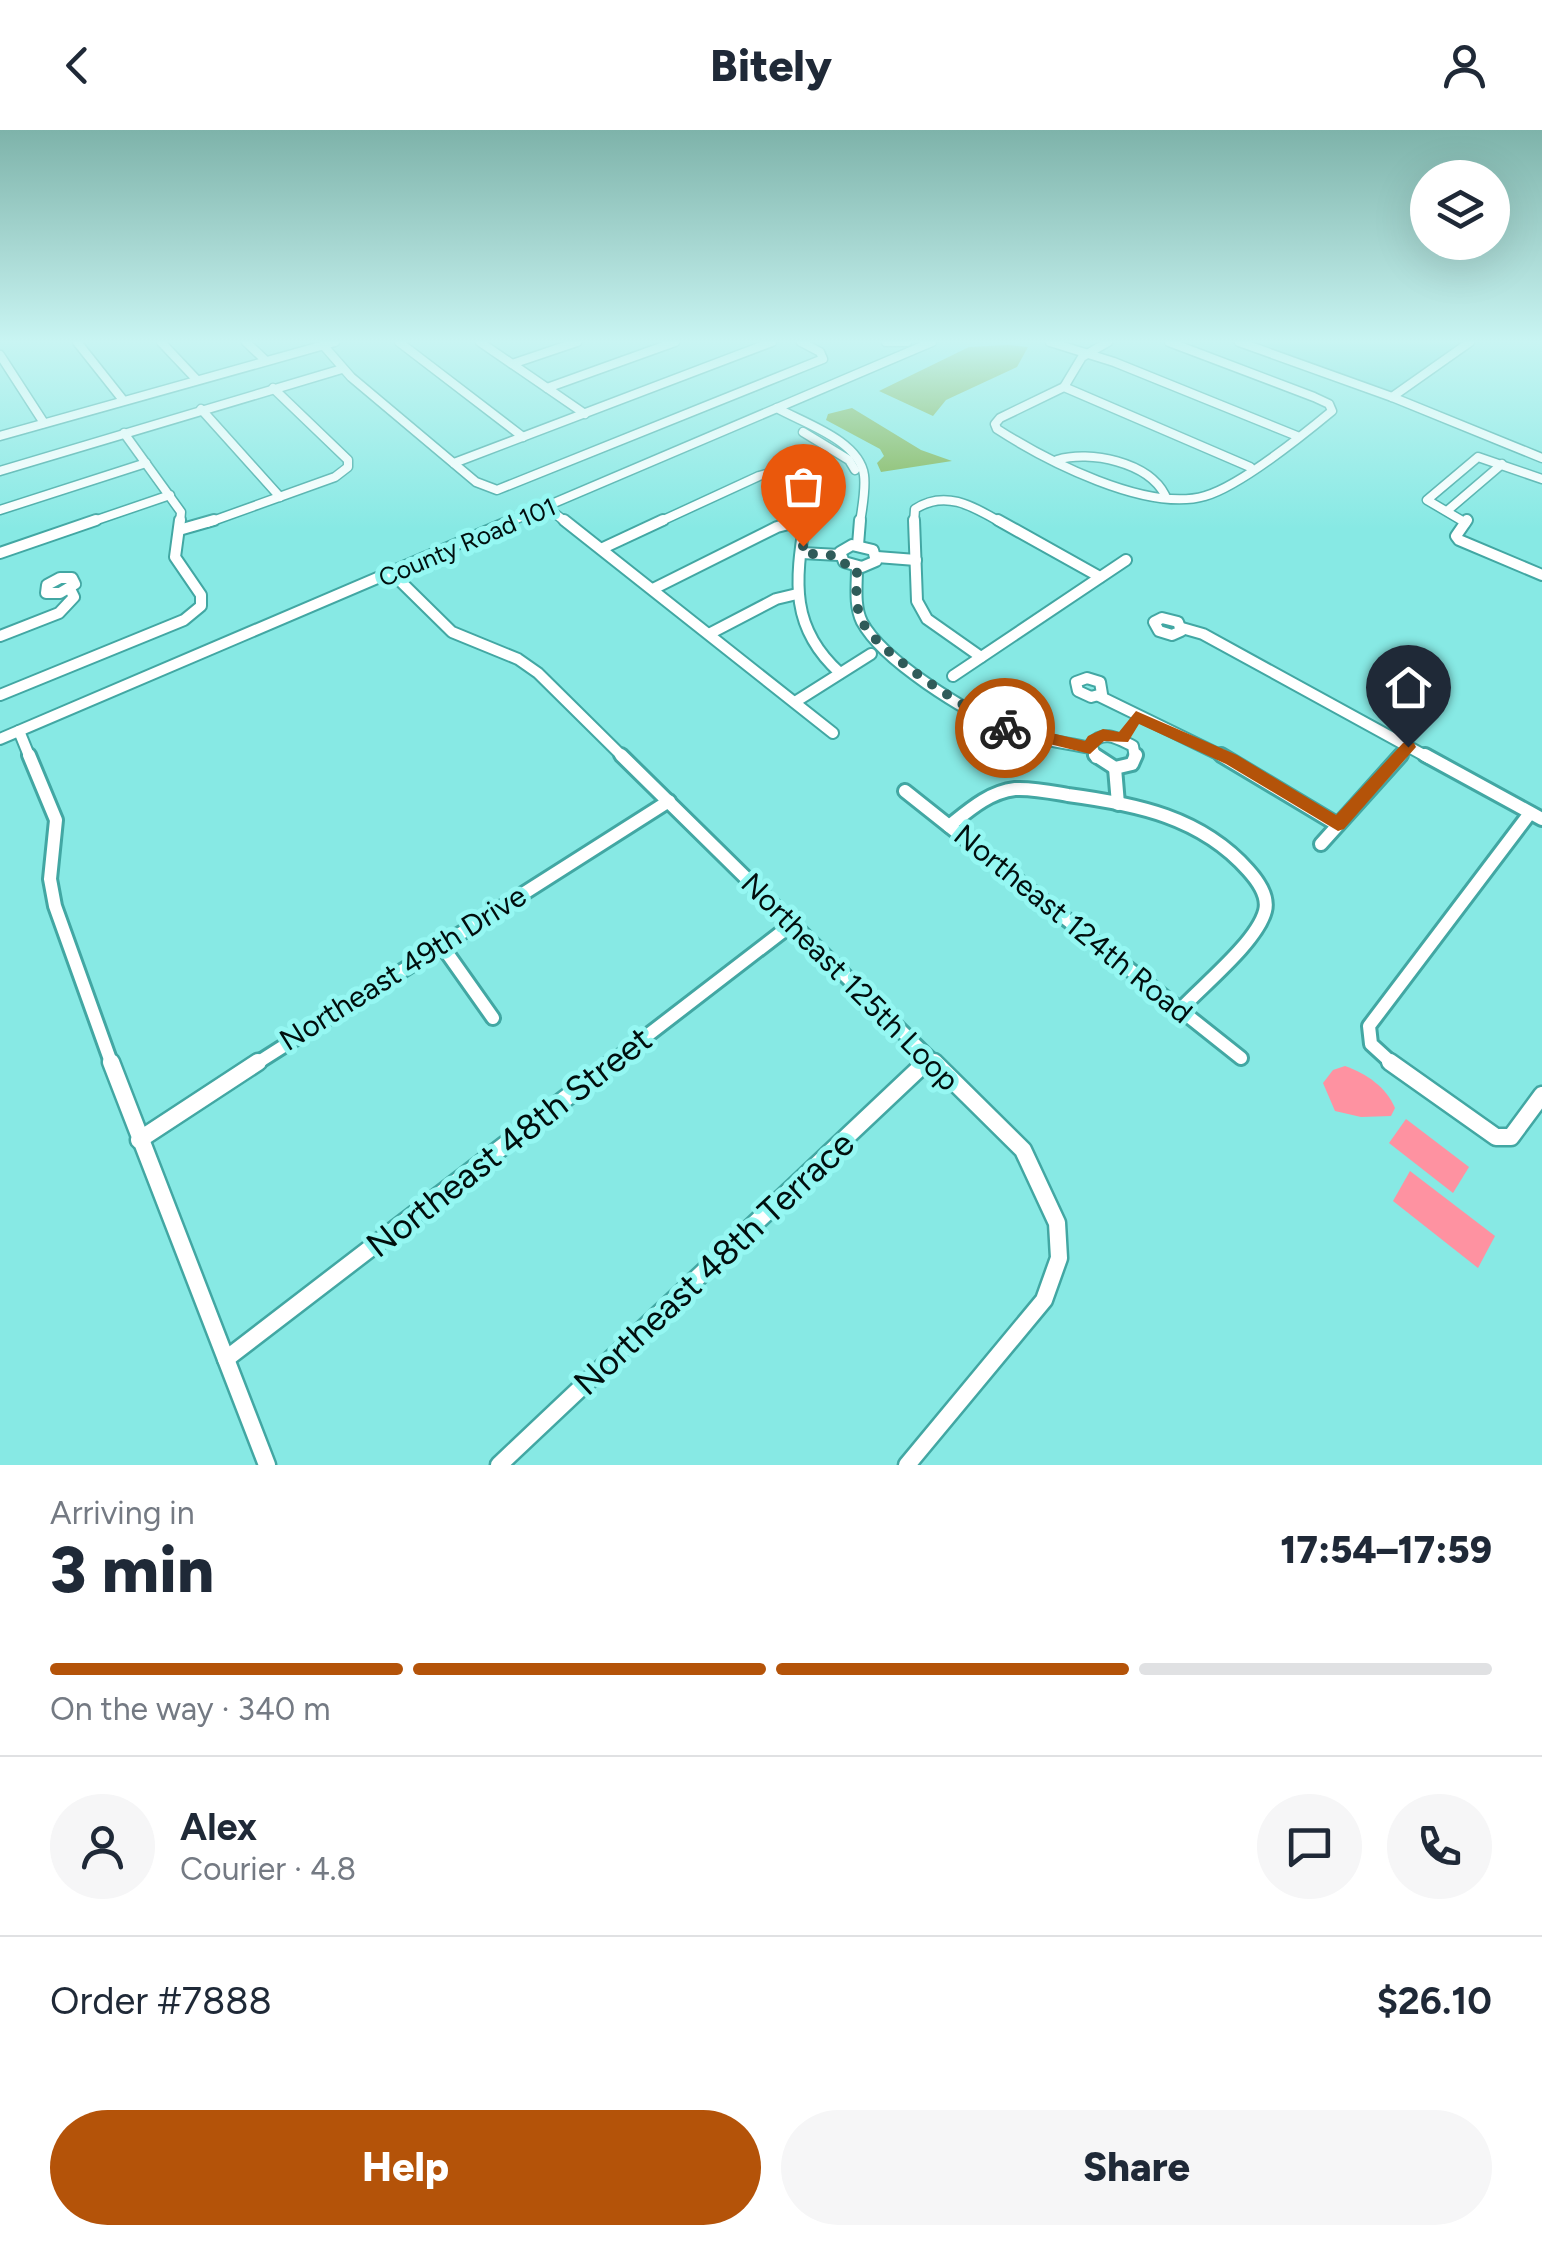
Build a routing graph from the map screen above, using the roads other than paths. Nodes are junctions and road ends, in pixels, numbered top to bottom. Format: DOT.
graph roads {
  1 [pos="31,404"];
  2 [pos="109,404"];
  3 [pos="217,404"];
  4 [pos="290,404"];
  5 [pos="384,404"];
  6 [pos="479,404"];
  7 [pos="571,404"];
  8 [pos="610,404"];
  9 [pos="713,404"];
  10 [pos="786,404"];
  11 [pos="1027,404"];
  12 [pos="1106,404"];
  13 [pos="1217,404"];
  14 [pos="1328,404"];
  15 [pos="1410,404"];
  16 [pos="200,409"];
  17 [pos="773,410"];
  18 [pos="585,414"];
  19 [pos="44,424"];
  20 [pos="124,434"];
  21 [pos="0,436"];
  22 [pos="1297,436"];
  23 [pos="522,437"];
  24 [pos="1542,458"];
  25 [pos="1056,460"];
  26 [pos="146,462"];
  27 [pos="454,463"];
  28 [pos="1502,464"];
  29 [pos="1250,467"];
  30 [pos="0,471"];
  31 [pos="1542,479"];
  32 [pos="170,495"];
  33 [pos="1165,495"];
  34 [pos="280,497"];
  35 [pos="548,508"];
  36 [pos="0,510"];
  37 [pos="1448,511"];
  38 [pos="806,520"];
  39 [pos="179,530"];
  40 [pos="858,545"];
  41 [pos="602,548"];
  42 [pos="0,553"];
  43 [pos="802,553"];
  44 [pos="839,556"];
  45 [pos="877,557"];
  46 [pos="916,560"];
  47 [pos="1126,560"];
  48 [pos="857,568"];
  49 [pos="394,574"];
  50 [pos="1542,575"];
  51 [pos="1100,577"];
  52 [pos="70,589"];
  53 [pos="654,589"];
  54 [pos="796,594"];
  55 [pos="1182,628"];
  56 [pos="710,634"];
  57 [pos="0,636"];
  58 [pos="871,654"];
  59 [pos="981,657"];
  60 [pos="840,674"];
  61 [pos="953,676"];
  62 [pos="0,696"];
  63 [pos="1100,696"];
  64 [pos="794,702"];
  65 [pos="1136,716"];
  66 [pos="19,731"];
  67 [pos="834,733"];
  68 [pos="1122,738"];
  69 [pos="0,739"];
  70 [pos="1408,747"];
  71 [pos="1090,748"];
  72 [pos="1115,768"];
  73 [pos="905,790"];
  74 [pos="669,802"];
  75 [pos="1118,804"];
  76 [pos="1536,816"];
  77 [pos="1338,825"];
  78 [pos="949,826"];
  79 [pos="1321,844"];
  80 [pos="791,925"];
  81 [pos="440,944"];
  82 [pos="1180,1010"];
  83 [pos="493,1018"];
  84 [pos="1241,1058"];
  85 [pos="928,1060"];
  86 [pos="1542,1095"];
  87 [pos="140,1140"];
  88 [pos="226,1359"];
  89 [pos="267,1465"];
  90 [pos="499,1465"];
  91 [pos="907,1465"];
  1 -- 19 [label="street"];
  2 -- 19 [label="street"];
  3 -- 16 [label="street"];
  4 -- 34 [label="street"];
  5 -- 27 [label="street"];
  6 -- 23 [label="street"];
  7 -- 18 [label="street"];
  8 -- 18 [label="street"];
  9 -- 27 [label="street"];
  10 -- 17 [label="street, County Road 101"];
  11 -- 25 [label="street"];
  12 -- 29 [label="street"];
  13 -- 22 [label="street"];
  14 -- 22 [label="street"];
  15 -- 24 [label="street"];
  16 -- 20 [label="street"];
  16 -- 34 [label="street"];
  17 -- 35 [label="street, County Road 101"];
  17 -- 40 [label="street"];
  18 -- 23 [label="street"];
  19 -- 21 [label="street"];
  20 -- 26 [label="street"];
  20 -- 30 [label="street"];
  22 -- 29 [label="street"];
  23 -- 27 [label="street"];
  25 -- 33 [label="street"];
  25 -- 33 [label="street"];
  26 -- 32 [label="street"];
  26 -- 36 [label="street"];
  28 -- 31 [label="street"];
  28 -- 37 [label="street"];
  28 -- 37 [label="street"];
  29 -- 33 [label="street"];
  32 -- 39 [label="street"];
  32 -- 42 [label="street"];
  34 -- 39 [label="street"];
  35 -- 41 [label="street"];
  35 -- 49 [label="street, County Road 101"];
  37 -- 50 [label="street"];
  38 -- 41 [label="street"];
  38 -- 43 [label="street"];
  38 -- 53 [label="street"];
  39 -- 62 [label="street"];
  40 -- 44 [label="street"];
  40 -- 45 [label="street"];
  41 -- 53 [label="street"];
  43 -- 44 [label="street"];
  43 -- 54 [label="street"];
  44 -- 48 [label="street"];
  45 -- 46 [label="street"];
  45 -- 48 [label="street"];
  46 -- 51 [label="street"];
  46 -- 59 [label="street"];
  47 -- 51 [label="street"];
  48 -- 71 [label="street"];
  49 -- 66 [label="street, County Road 101"];
  49 -- 74 [label="street, Northeast 125th Loop"];
  51 -- 59 [label="street"];
  52 -- 57 [label="street"];
  53 -- 56 [label="street"];
  54 -- 56 [label="street"];
  54 -- 60 [label="street"];
  55 -- 70 [label="street"];
  56 -- 64 [label="street"];
  58 -- 60 [label="street"];
  59 -- 61 [label="street"];
  60 -- 64 [label="street"];
  63 -- 65 [label="street"];
  64 -- 67 [label="street"];
  65 -- 68 [label="street"];
  65 -- 77 [label="street"];
  66 -- 69 [label="street, County Road 101"];
  66 -- 87 [label="street"];
  68 -- 71 [label="street"];
  68 -- 72 [label="street"];
  70 -- 76 [label="street"];
  70 -- 77 [label="street"];
  71 -- 72 [label="street"];
  72 -- 75 [label="street"];
  73 -- 78 [label="street, Northeast 124th Road"];
  74 -- 80 [label="street, Northeast 125th Loop"];
  74 -- 81 [label="street, Northeast 49th Drive"];
  75 -- 78 [label="street"];
  75 -- 82 [label="street"];
  76 -- 86 [label="street"];
  77 -- 79 [label="street"];
  78 -- 82 [label="street, Northeast 124th Road"];
  80 -- 85 [label="street, Northeast 125th Loop"];
  80 -- 88 [label="street, Northeast 48th Street"];
  81 -- 83 [label="street"];
  81 -- 87 [label="street, Northeast 49th Drive"];
  82 -- 84 [label="street, Northeast 124th Road"];
  85 -- 90 [label="street, Northeast 48th Terrace"];
  85 -- 91 [label="street, Northeast 125th Loop"];
  87 -- 88 [label="street"];
  88 -- 89 [label="street"];
}
